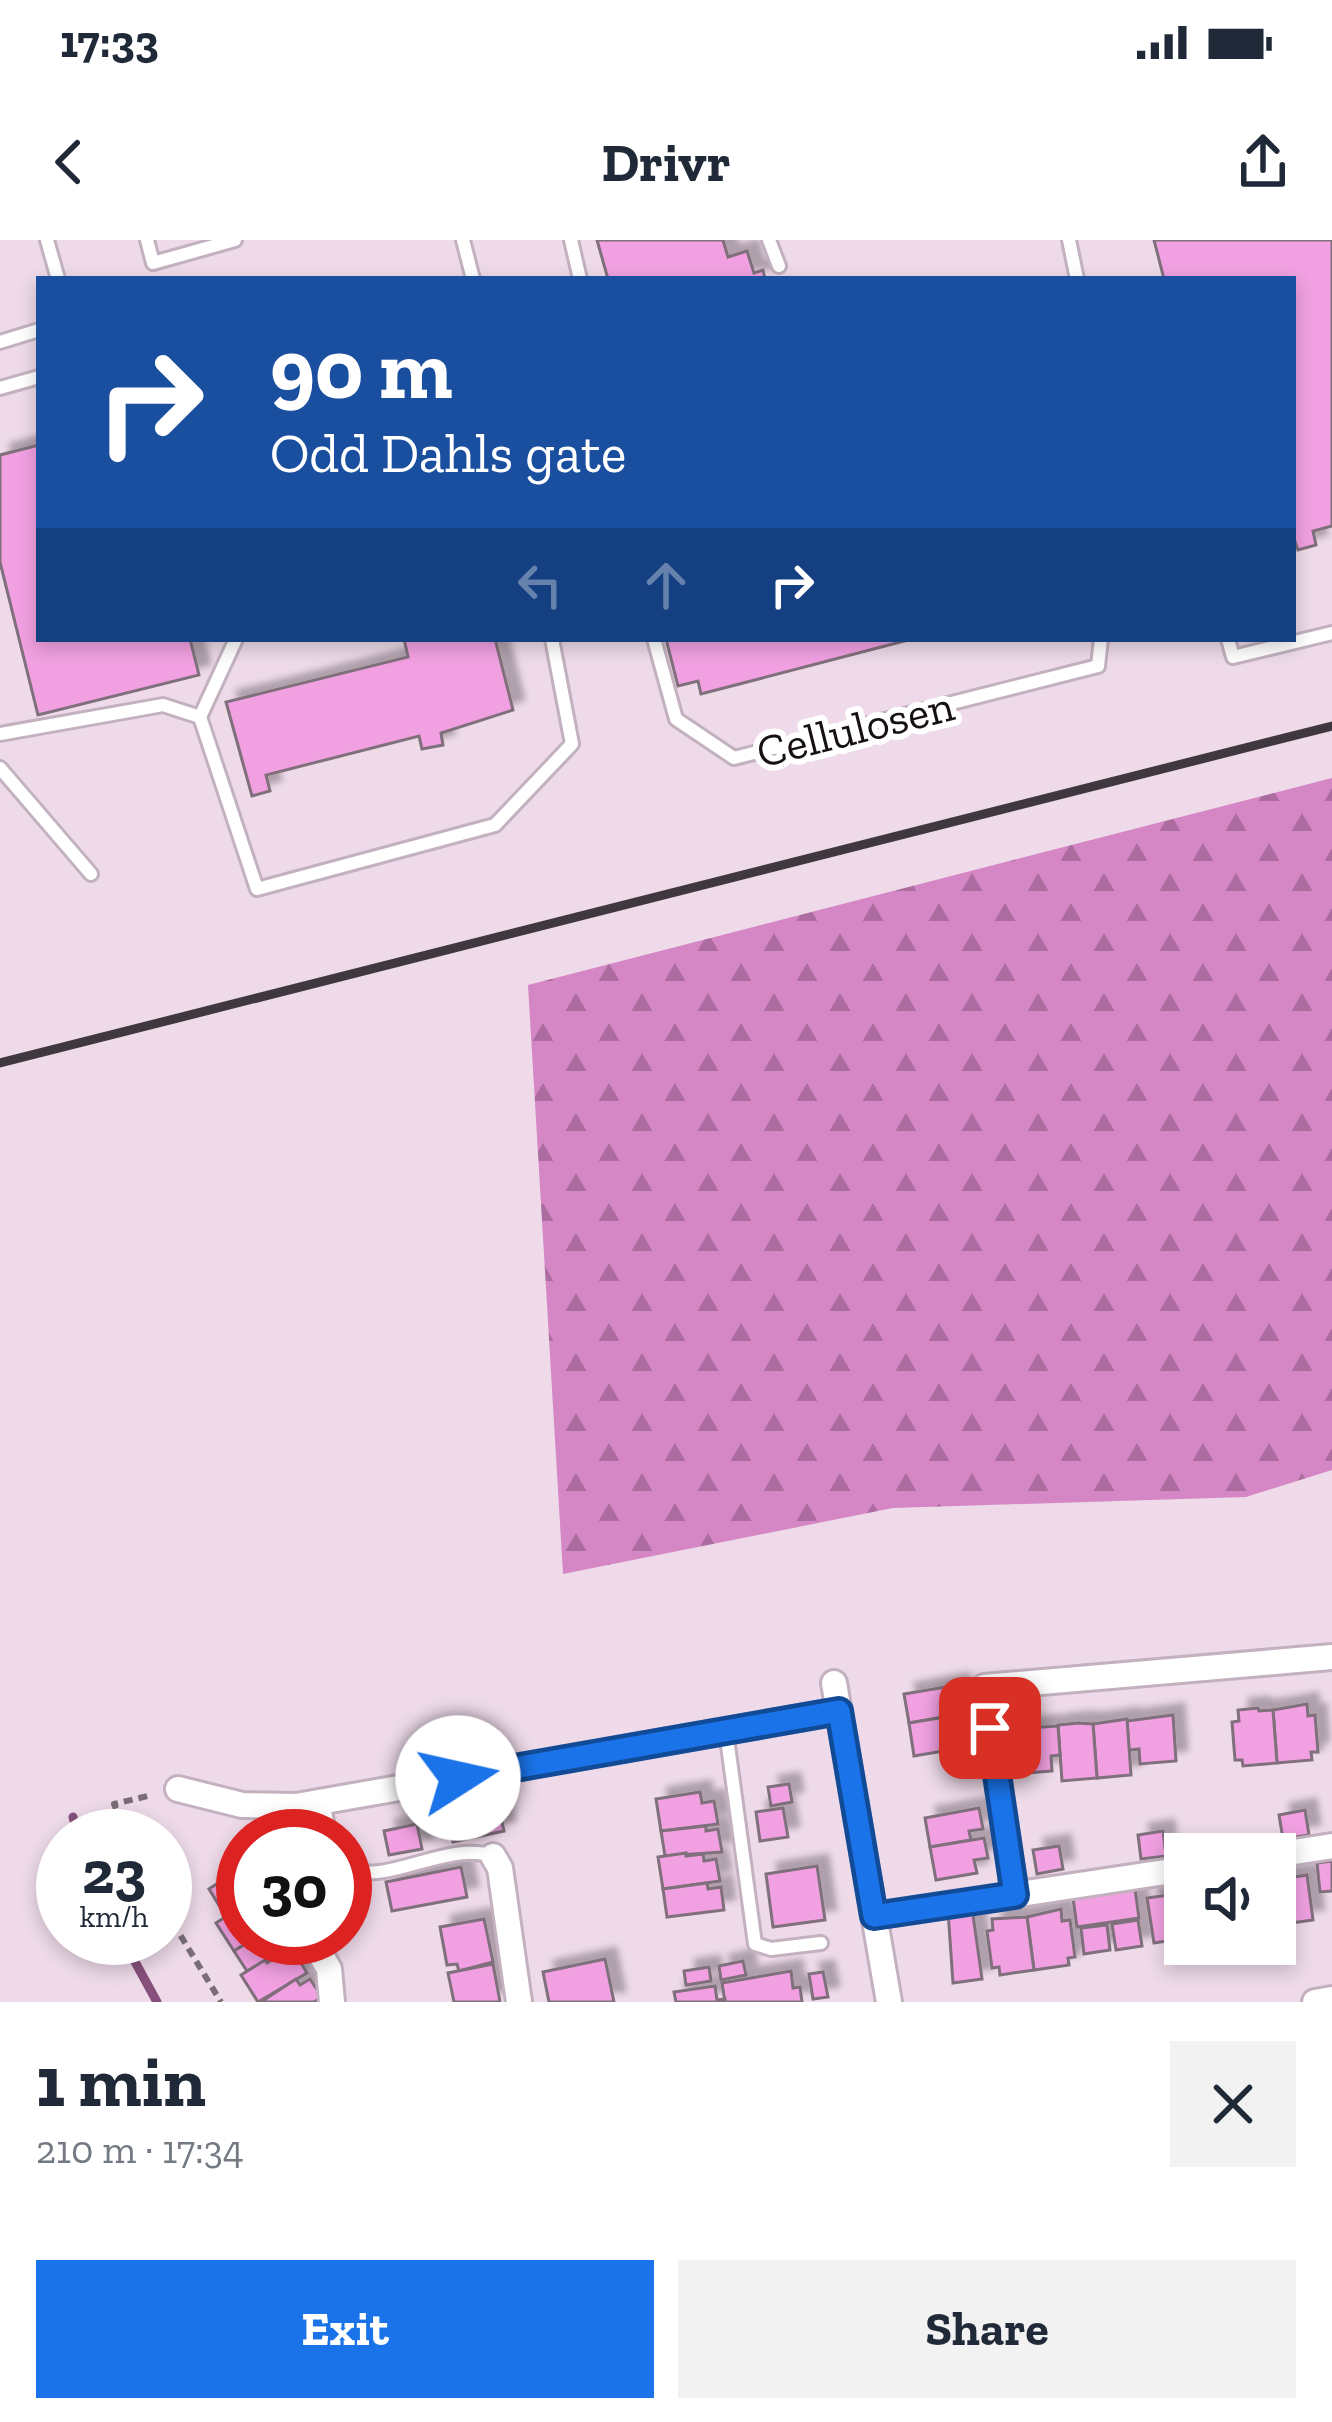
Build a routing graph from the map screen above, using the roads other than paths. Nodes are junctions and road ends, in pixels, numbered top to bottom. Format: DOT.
graph roads {
  1 [pos="47,240"];
  2 [pos="147,240"];
  3 [pos="235,240"];
  4 [pos="463,240"];
  5 [pos="571,240"];
  6 [pos="769,240"];
  7 [pos="1069,240"];
  8 [pos="779,266"];
  9 [pos="57,276"];
  10 [pos="472,276"];
  11 [pos="579,276"];
  12 [pos="1076,276"];
  13 [pos="36,331"];
  14 [pos="0,342"];
  15 [pos="36,378"];
  16 [pos="0,388"];
  17 [pos="1332,633"];
  18 [pos="235,642"];
  19 [pos="553,642"];
  20 [pos="655,642"];
  21 [pos="1101,642"];
  22 [pos="1229,642"];
  23 [pos="1295,642"];
  24 [pos="1296,642"];
  25 [pos="200,717"];
  26 [pos="0,734"];
  27 [pos="0,768"];
  28 [pos="91,874"];
  29 [pos="1332,1657"];
  30 [pos="834,1683"];
  31 [pos="839,1711"];
  32 [pos="725,1731"];
  33 [pos="178,1789"];
  34 [pos="323,1802"];
  35 [pos="324,1809"];
  36 [pos="1332,1846"];
  37 [pos="1296,1852"];
  38 [pos="493,1856"];
  39 [pos="372,1872"];
  40 [pos="1164,1872"];
  41 [pos="1015,1895"];
  42 [pos="874,1916"];
  43 [pos="821,1943"];
  44 [pos="327,1965"];
  45 [pos="1332,2000"];
  46 [pos="332,2002"];
  47 [pos="520,2002"];
  48 [pos="890,2002"];
  49 [pos="1315,2002"];
  1 -- 9 [label="lane"];
  2 -- 3 [label="lane"];
  4 -- 10 [label="lane"];
  5 -- 11 [label="lane"];
  6 -- 8 [label="lane"];
  7 -- 12 [label="lane"];
  13 -- 14 [label="lane"];
  15 -- 16 [label="lane"];
  17 -- 24 [label="lane"];
  18 -- 25 [label="lane"];
  19 -- 25 [label="lane"];
  20 -- 21 [label="lane, Cellulosen"];
  22 -- 23 [label="lane"];
  25 -- 26 [label="lane"];
  27 -- 28 [label="lane"];
  29 -- 41 [label="street"];
  30 -- 31 [label="street"];
  31 -- 32 [label="street"];
  31 -- 42 [label="street"];
  32 -- 34 [label="street"];
  32 -- 43 [label="lane"];
  33 -- 34 [label="street"];
  34 -- 35 [label="lane"];
  36 -- 37 [label="street"];
  38 -- 39 [label="lane"];
  38 -- 47 [label="street"];
  40 -- 41 [label="street"];
  41 -- 42 [label="street"];
  42 -- 48 [label="street"];
  44 -- 46 [label="street"];
  45 -- 49 [label="street"];
}
